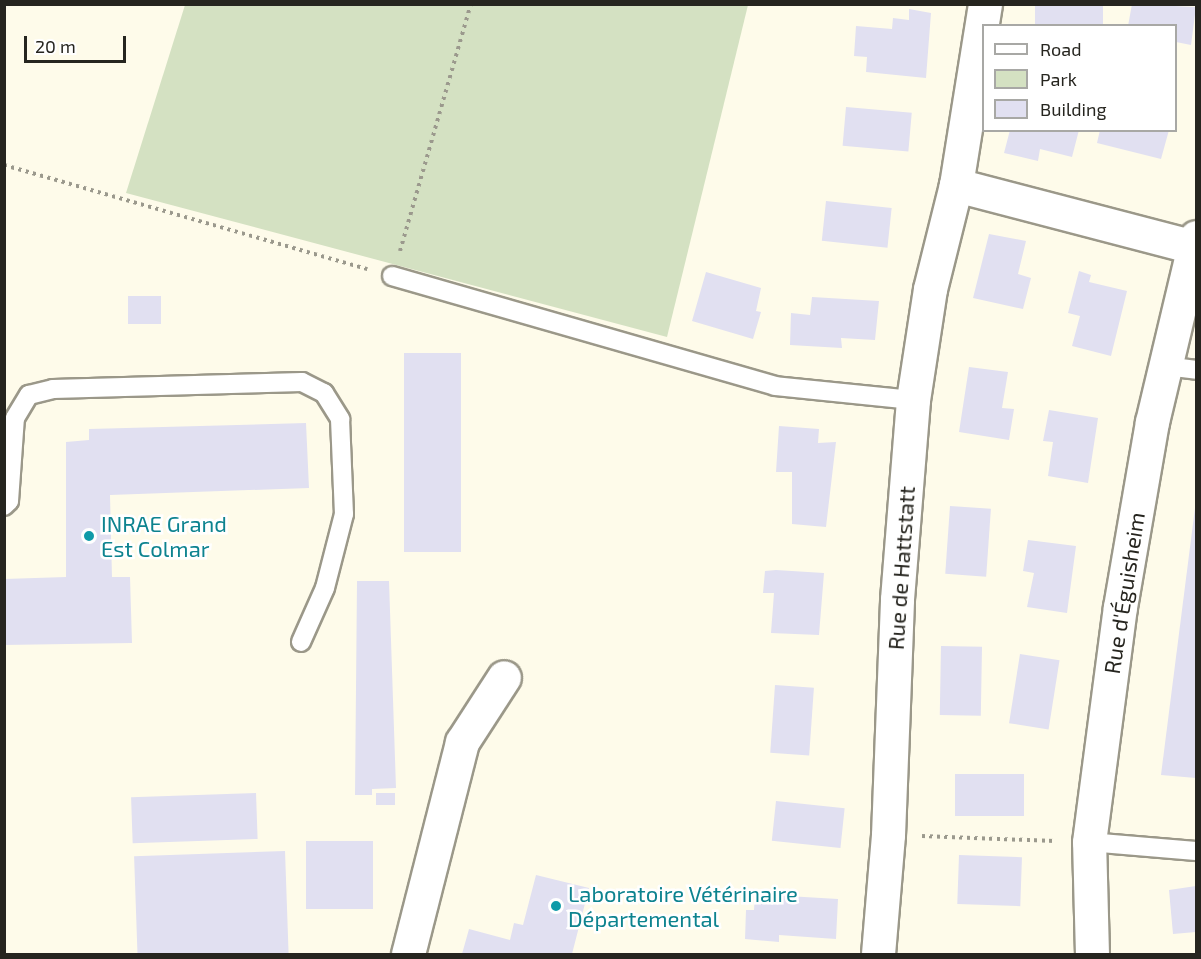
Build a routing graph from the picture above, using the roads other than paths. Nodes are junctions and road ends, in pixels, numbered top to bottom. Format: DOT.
graph roads {
  1 [pos="985,4"];
  2 [pos="956,185"];
  3 [pos="1195,242"];
  4 [pos="392,276"];
  5 [pos="1181,368"];
  6 [pos="913,400"];
  7 [pos="4,506"];
  8 [pos="301,642"];
  9 [pos="504,677"];
  10 [pos="1089,842"];
  11 [pos="1197,850"];
  12 [pos="408,954"];
  13 [pos="878,954"];
  14 [pos="1092,954"];
  1 -- 2 [label="street, Rue de Hattstatt"];
  2 -- 3 [label="street"];
  2 -- 6 [label="street, Rue de Hattstatt"];
  3 -- 5 [label="street, Rue d'Éguisheim"];
  4 -- 6 [label="lane"];
  5 -- 10 [label="street, Rue d'Éguisheim"];
  6 -- 13 [label="street, Rue de Hattstatt"];
  7 -- 8 [label="lane"];
  9 -- 12 [label="street"];
  10 -- 11 [label="lane"];
  10 -- 14 [label="street, Rue d'Éguisheim"];
}
